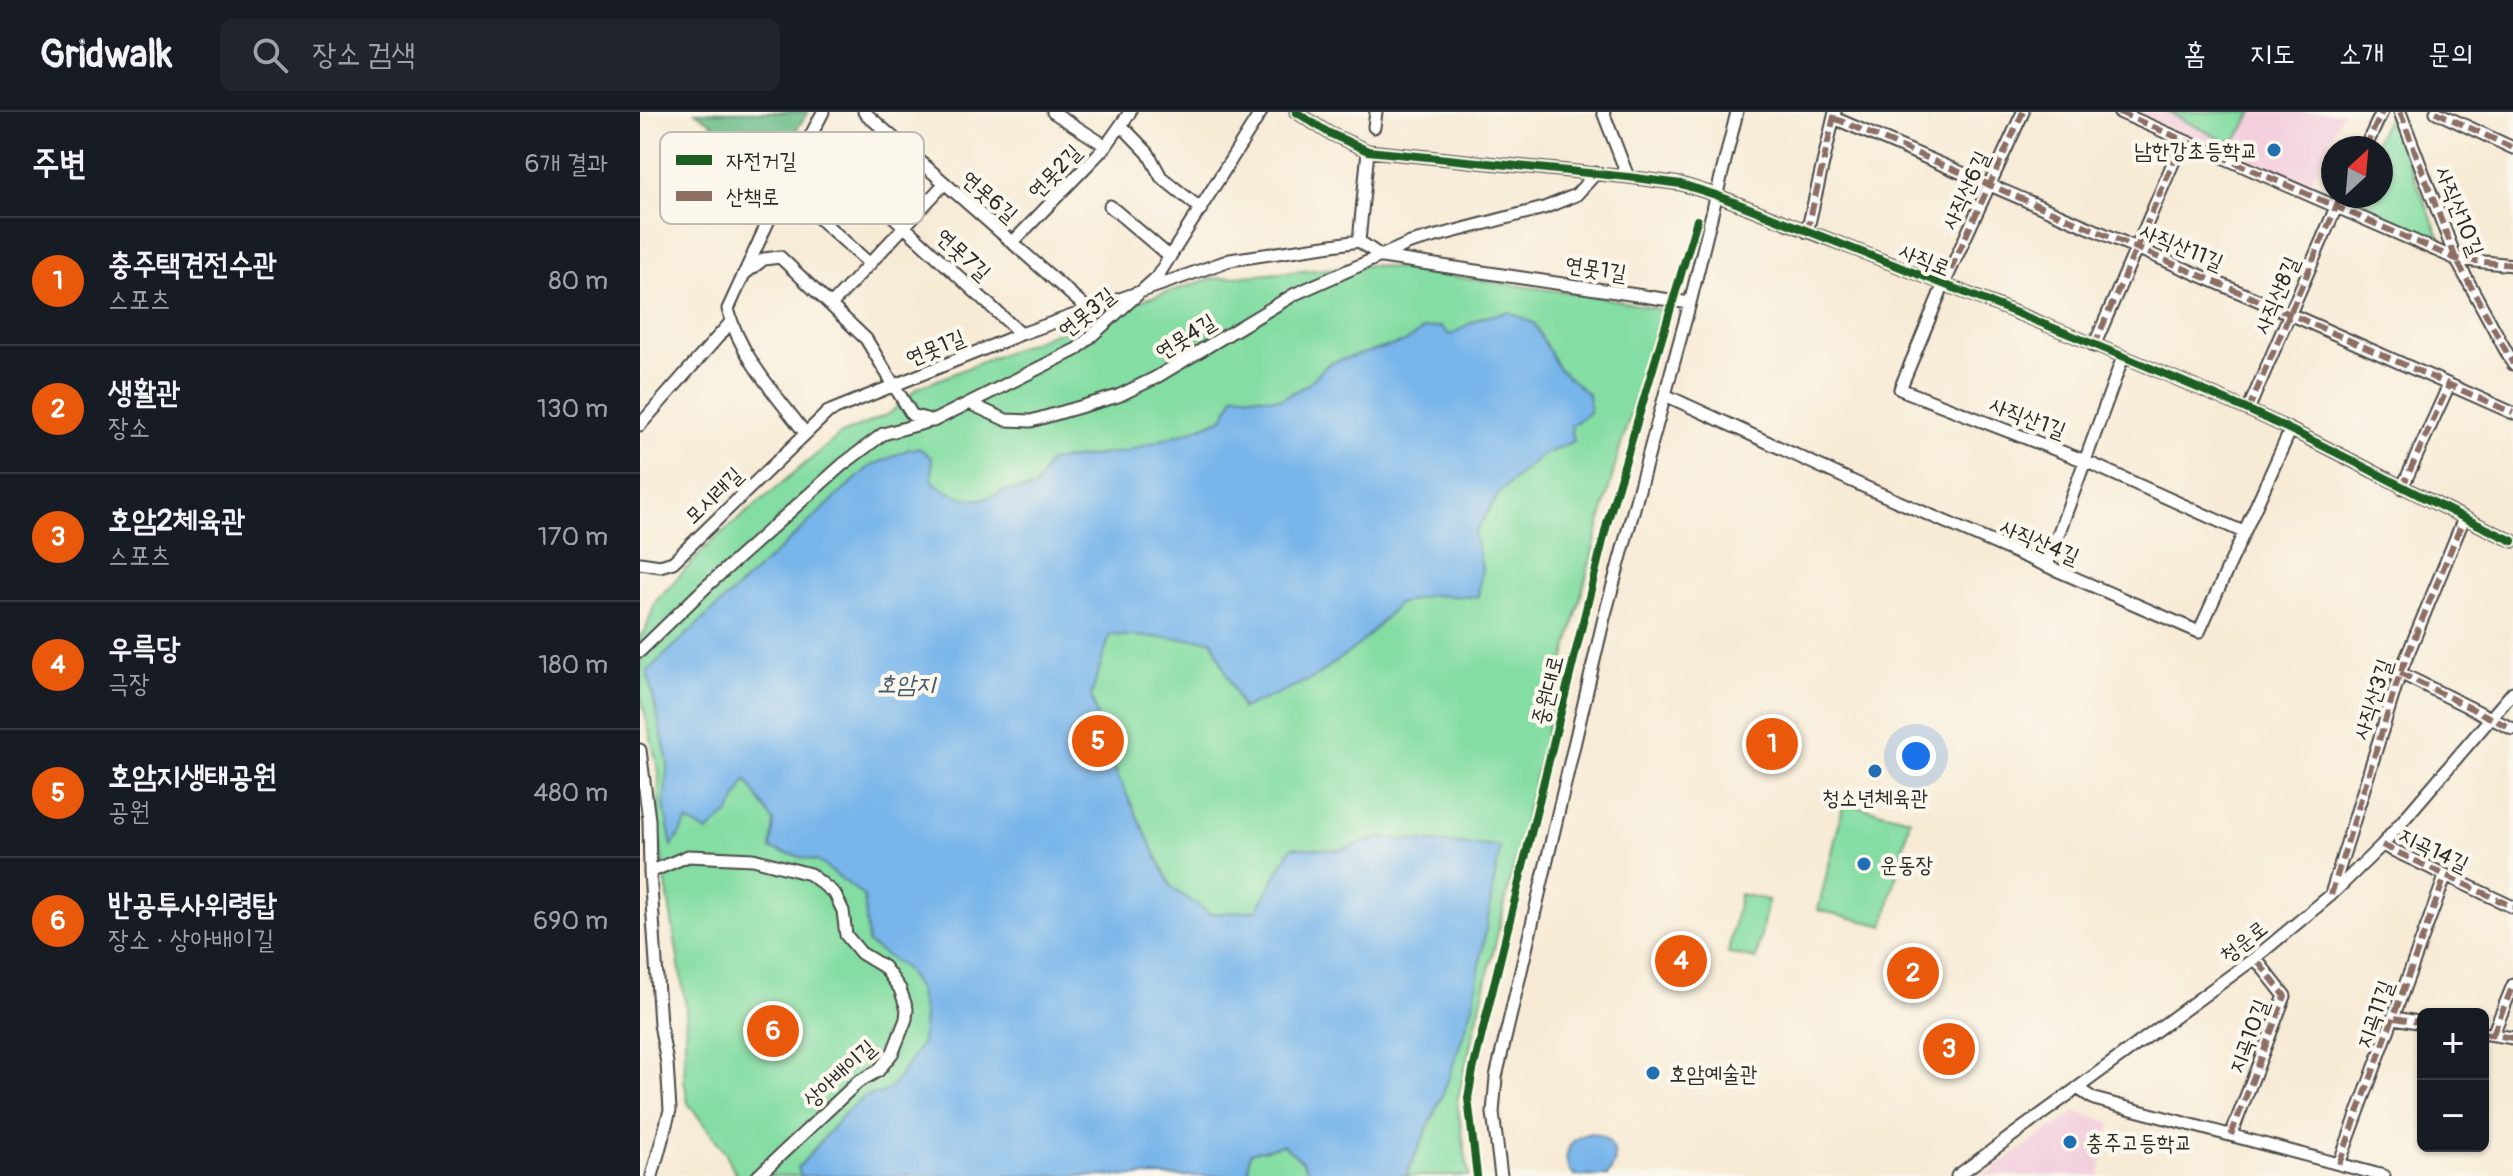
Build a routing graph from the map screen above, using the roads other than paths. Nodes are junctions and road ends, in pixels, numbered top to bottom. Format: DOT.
graph roads {
  1 [pos="823,112"];
  2 [pos="864,112"];
  3 [pos="1053,112"];
  4 [pos="1130,112"];
  5 [pos="1261,112"];
  6 [pos="1296,112"];
  7 [pos="1376,112"];
  8 [pos="1603,112"];
  9 [pos="1737,112"];
  10 [pos="2023,112"];
  11 [pos="2119,112"];
  12 [pos="2382,112"];
  13 [pos="2400,112"];
  14 [pos="2436,112"];
  15 [pos="1834,115"];
  16 [pos="1121,125"];
  17 [pos="1374,127"];
  18 [pos="813,132"];
  19 [pos="887,132"];
  20 [pos="2371,136"];
  21 [pos="2183,140"];
  22 [pos="1106,146"];
  23 [pos="2513,148"];
  24 [pos="1368,151"];
  25 [pos="924,165"];
  26 [pos="1596,173"];
  27 [pos="1628,177"];
  28 [pos="945,183"];
  29 [pos="1989,185"];
  30 [pos="2321,194"];
  31 [pos="1716,195"];
  32 [pos="924,206"];
  33 [pos="1110,206"];
  34 [pos="2336,208"];
  35 [pos="2353,208"];
  36 [pos="1201,209"];
  37 [pos="767,224"];
  38 [pos="825,224"];
  39 [pos="901,224"];
  40 [pos="907,224"];
  41 [pos="904,227"];
  42 [pos="1807,232"];
  43 [pos="1359,241"];
  44 [pos="1013,242"];
  45 [pos="2136,248"];
  46 [pos="1170,257"];
  47 [pos="1382,257"];
  48 [pos="2456,259"];
  49 [pos="870,264"];
  50 [pos="2513,265"];
  51 [pos="743,275"];
  52 [pos="1943,286"];
  53 [pos="1146,290"];
  54 [pos="1690,303"];
  55 [pos="831,305"];
  56 [pos="1090,311"];
  57 [pos="2290,314"];
  58 [pos="731,322"];
  59 [pos="1021,334"];
  60 [pos="2094,346"];
  61 [pos="2123,357"];
  62 [pos="2513,364"];
  63 [pos="894,385"];
  64 [pos="2449,385"];
  65 [pos="1665,395"];
  66 [pos="971,404"];
  67 [pos="2248,410"];
  68 [pos="2513,413"];
  69 [pos="933,421"];
  70 [pos="640,425"];
  71 [pos="2290,431"];
  72 [pos="805,433"];
  73 [pos="2085,461"];
  74 [pos="2402,488"];
  75 [pos="2464,518"];
  76 [pos="2243,532"];
  77 [pos="2513,541"];
  78 [pos="640,563"];
  79 [pos="2047,565"];
  80 [pos="640,651"];
  81 [pos="2400,673"];
  82 [pos="2513,692"];
  83 [pos="2489,719"];
  84 [pos="2513,729"];
  85 [pos="640,750"];
  86 [pos="2382,845"];
  87 [pos="647,871"];
  88 [pos="2445,877"];
  89 [pos="2331,895"];
  90 [pos="2513,907"];
  91 [pos="2255,958"];
  92 [pos="2513,985"];
  93 [pos="2395,1018"];
  94 [pos="2417,1022"];
  95 [pos="2489,1031"];
  96 [pos="2489,1033"];
  97 [pos="2513,1038"];
  98 [pos="2077,1088"];
  99 [pos="2231,1135"];
  100 [pos="2339,1164"];
  101 [pos="2378,1175"];
  102 [pos="652,1176"];
  103 [pos="758,1176"];
  104 [pos="1501,1176"];
  105 [pos="1957,1176"];
  1 -- 18 [label="street"];
  2 -- 19 [label="street, 연못6길"];
  3 -- 22 [label="street"];
  4 -- 16 [label="street, 연못2길"];
  5 -- 36 [label="street, 연못3길"];
  6 -- 24 [label="street, 사직로"];
  7 -- 17 [label="street"];
  8 -- 27 [label="street"];
  9 -- 31 [label="street, 중원대로"];
  10 -- 29 [label="street, 사직산6길"];
  11 -- 21 [label="street"];
  12 -- 20 [label="street"];
  13 -- 48 [label="street, 사직산10길"];
  14 -- 23 [label="street"];
  15 -- 29 [label="street, 사직산11길"];
  15 -- 42 [label="street"];
  16 -- 22 [label="street, 연못2길"];
  16 -- 36 [label="street"];
  21 -- 30 [label="street"];
  21 -- 45 [label="street"];
  22 -- 44 [label="street, 연못2길"];
  24 -- 26 [label="street, 사직로"];
  24 -- 43 [label="street"];
  25 -- 28 [label="street, 연못6길"];
  26 -- 27 [label="street, 사직로"];
  26 -- 47 [label="street, 연못4길"];
  27 -- 31 [label="street, 사직로"];
  28 -- 32 [label="street"];
  28 -- 44 [label="street, 연못6길"];
  29 -- 45 [label="street, 사직산11길"];
  29 -- 52 [label="street, 사직산6길"];
  31 -- 42 [label="street, 사직로"];
  31 -- 54 [label="street, 중원대로"];
  33 -- 46 [label="street"];
  34 -- 57 [label="street, 사직산8길"];
  35 -- 48 [label="street"];
  36 -- 46 [label="street, 연못3길"];
  37 -- 51 [label="street"];
  38 -- 49 [label="street"];
  39 -- 41 [label="street, 연못7길"];
  40 -- 41 [label="street"];
  41 -- 49 [label="street"];
  41 -- 59 [label="street, 연못7길"];
  42 -- 52 [label="street, 사직로"];
  43 -- 47 [label="street, 연못1길"];
  43 -- 53 [label="street, 연못1길"];
  44 -- 56 [label="street, 연못6길"];
  45 -- 57 [label="street, 사직산11길"];
  45 -- 60 [label="street"];
  46 -- 53 [label="street, 연못3길"];
  47 -- 54 [label="street, 연못1길"];
  47 -- 66 [label="street, 연못4길"];
  48 -- 50 [label="street"];
  48 -- 62 [label="street, 사직산10길"];
  49 -- 55 [label="street"];
  51 -- 55 [label="street"];
  51 -- 58 [label="street"];
  52 -- 60 [label="street, 사직로"];
  52 -- 73 [label="street, 사직산1길"];
  53 -- 56 [label="street, 연못1길"];
  53 -- 66 [label="street, 연못3길"];
  54 -- 65 [label="street, 중원대로"];
  55 -- 63 [label="street"];
  56 -- 59 [label="street, 연못1길"];
  57 -- 64 [label="street, 사직산11길"];
  57 -- 67 [label="street, 사직산8길"];
  58 -- 70 [label="street"];
  58 -- 72 [label="street"];
  59 -- 63 [label="street, 연못1길"];
  60 -- 61 [label="street, 사직로"];
  61 -- 67 [label="street, 사직로"];
  61 -- 73 [label="street"];
  63 -- 69 [label="street"];
  63 -- 72 [label="street, 연못1길"];
  64 -- 68 [label="street, 사직산11길"];
  64 -- 74 [label="street"];
  65 -- 79 [label="street, 사직산4길"];
  65 -- 104 [label="street, 중원대로"];
  66 -- 69 [label="street"];
  67 -- 71 [label="street, 사직로"];
  69 -- 80 [label="street"];
  71 -- 74 [label="street, 사직로"];
  71 -- 76 [label="street, 사직산4길"];
  72 -- 78 [label="street, 모시래길"];
  73 -- 76 [label="street, 사직산1길"];
  73 -- 79 [label="street"];
  74 -- 75 [label="street, 사직로"];
  75 -- 77 [label="street, 사직로"];
  75 -- 81 [label="street, 사직산3길"];
  76 -- 79 [label="street, 사직산4길"];
  81 -- 83 [label="street"];
  81 -- 89 [label="street, 사직산3길"];
  82 -- 83 [label="street, 청운로"];
  83 -- 84 [label="street"];
  83 -- 86 [label="street, 청운로"];
  85 -- 87 [label="street"];
  86 -- 88 [label="street, 지곡14길"];
  86 -- 89 [label="street, 청운로"];
  87 -- 102 [label="street"];
  87 -- 103 [label="street, 상아배이길"];
  88 -- 90 [label="street, 지곡14길"];
  88 -- 93 [label="street, 지곡11길"];
  89 -- 91 [label="street, 청운로"];
  91 -- 98 [label="street, 청운로"];
  91 -- 99 [label="street, 지곡10길"];
  92 -- 95 [label="street"];
  93 -- 94 [label="street"];
  93 -- 100 [label="street, 지곡11길"];
  96 -- 97 [label="street"];
  98 -- 99 [label="street"];
  98 -- 105 [label="street, 청운로"];
  99 -- 100 [label="street"];
  100 -- 101 [label="street"];
}
